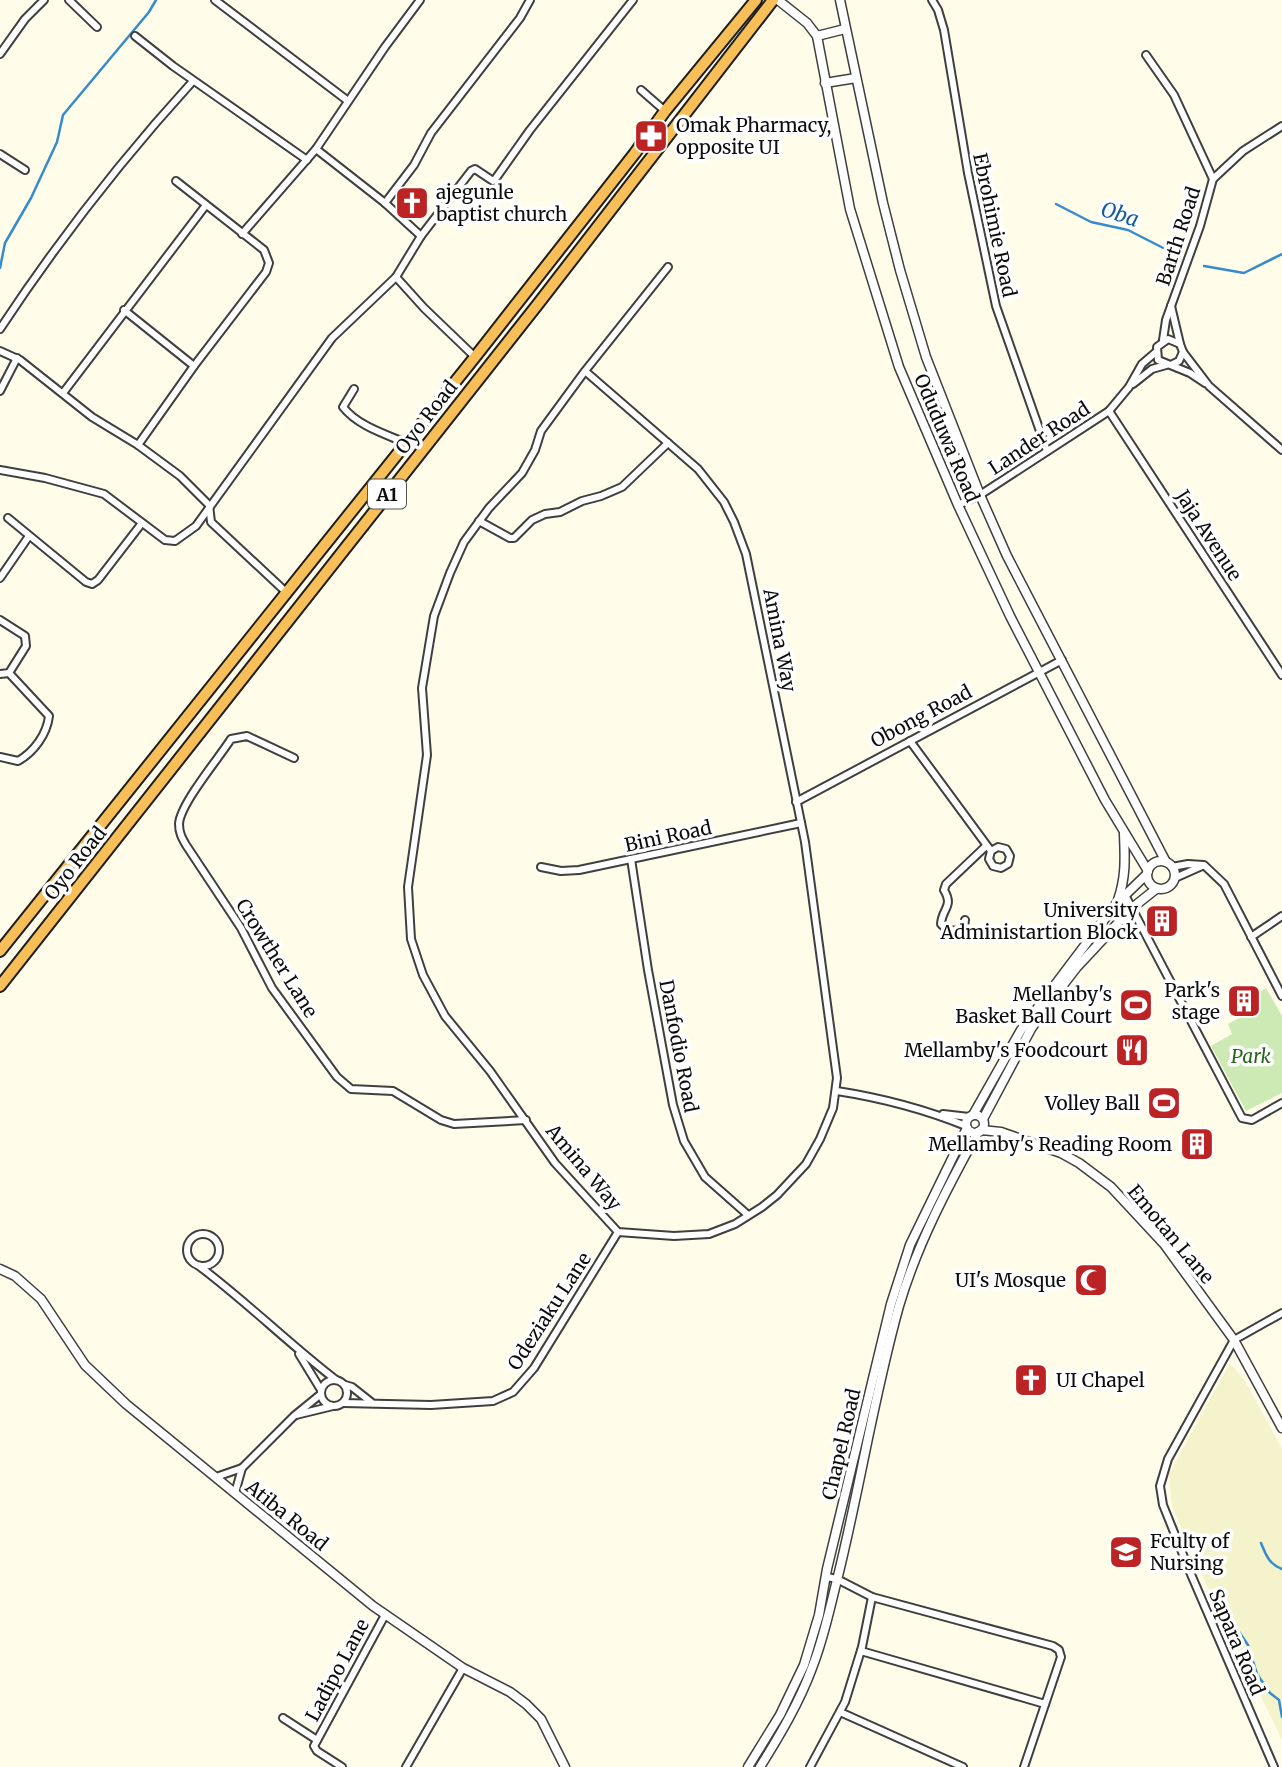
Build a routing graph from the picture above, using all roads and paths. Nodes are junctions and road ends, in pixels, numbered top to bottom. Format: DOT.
graph roads {
  1 [pos="44,0"];
  2 [pos="69,0"];
  3 [pos="215,0"];
  4 [pos="420,0"];
  5 [pos="530,0"];
  6 [pos="634,0"];
  7 [pos="756,0"];
  8 [pos="775,0"];
  9 [pos="841,0"];
  10 [pos="932,0"];
  11 [pos="97,27"];
  12 [pos="845,29"];
  13 [pos="135,36"];
  14 [pos="817,36"];
  15 [pos="0,54"];
  16 [pos="1146,55"];
  17 [pos="856,78"];
  18 [pos="193,81"];
  19 [pos="825,83"];
  20 [pos="640,90"];
  21 [pos="348,101"];
  22 [pos="665,111"];
  23 [pos="1282,126"];
  24 [pos="316,149"];
  25 [pos="0,154"];
  26 [pos="307,160"];
  27 [pos="25,170"];
  28 [pos="1213,180"];
  29 [pos="176,181"];
  30 [pos="384,203"];
  31 [pos="206,205"];
  32 [pos="242,234"];
  33 [pos="421,236"];
  34 [pos="549,264"];
  35 [pos="668,267"];
  36 [pos="561,273"];
  37 [pos="396,277"];
  38 [pos="1171,306"];
  39 [pos="124,310"];
  40 [pos="0,329"];
  41 [pos="1163,340"];
  42 [pos="1180,344"];
  43 [pos="0,351"];
  44 [pos="1156,352"];
  45 [pos="1183,352"];
  46 [pos="475,356"];
  47 [pos="17,358"];
  48 [pos="1169,365"];
  49 [pos="194,366"];
  50 [pos="585,371"];
  51 [pos="1209,386"];
  52 [pos="1129,387"];
  53 [pos="354,389"];
  54 [pos="0,391"];
  55 [pos="63,393"];
  56 [pos="1109,411"];
  57 [pos="406,443"];
  58 [pos="668,443"];
  59 [pos="138,445"];
  60 [pos="1282,450"];
  61 [pos="1047,451"];
  62 [pos="0,470"];
  63 [pos="980,495"];
  64 [pos="209,505"];
  65 [pos="958,505"];
  66 [pos="8,518"];
  67 [pos="479,522"];
  68 [pos="142,523"];
  69 [pos="29,536"];
  70 [pos="0,578"];
  71 [pos="287,593"];
  72 [pos="0,620"];
  73 [pos="1062,660"];
  74 [pos="1040,670"];
  75 [pos="9,673"];
  76 [pos="0,674"];
  77 [pos="1282,676"];
  78 [pos="910,741"];
  79 [pos="0,757"];
  80 [pos="293,758"];
  81 [pos="796,802"];
  82 [pos="801,823"];
  83 [pos="1124,831"];
  84 [pos="631,859"];
  85 [pos="1169,864"];
  86 [pos="1204,865"];
  87 [pos="541,867"];
  88 [pos="1147,873"];
  89 [pos="1175,878"];
  90 [pos="1156,889"];
  91 [pos="1125,895"];
  92 [pos="1116,904"];
  93 [pos="1132,908"];
  94 [pos="1282,916"];
  95 [pos="965,920"];
  96 [pos="1251,937"];
  97 [pos="0,951"];
  98 [pos="0,986"];
  99 [pos="1282,996"];
  100 [pos="837,1091"];
  101 [pos="1282,1104"];
  102 [pos="526,1120"];
  103 [pos="969,1121"];
  104 [pos="981,1126"];
  105 [pos="748,1215"];
  106 [pos="618,1232"];
  107 [pos="199,1266"];
  108 [pos="0,1269"];
  109 [pos="1282,1313"];
  110 [pos="1234,1340"];
  111 [pos="296,1349"];
  112 [pos="336,1380"];
  113 [pos="345,1385"];
  114 [pos="321,1392"];
  115 [pos="343,1403"];
  116 [pos="373,1403"];
  117 [pos="333,1406"];
  118 [pos="294,1416"];
  119 [pos="1282,1428"];
  120 [pos="242,1468"];
  121 [pos="216,1477"];
  122 [pos="235,1493"];
  123 [pos="827,1577"];
  124 [pos="837,1579"];
  125 [pos="872,1597"];
  126 [pos="385,1615"];
  127 [pos="861,1651"];
  128 [pos="463,1668"];
  129 [pos="1045,1704"];
  130 [pos="840,1712"];
  131 [pos="284,1718"];
  132 [pos="317,1740"];
  133 [pos="342,1767"];
  134 [pos="406,1767"];
  135 [pos="565,1767"];
  136 [pos="748,1767"];
  137 [pos="760,1767"];
  138 [pos="810,1767"];
  139 [pos="963,1767"];
  140 [pos="1024,1767"];
  141 [pos="1274,1767"];
  1 -- 15 [label="street"];
  2 -- 11 [label="street"];
  3 -- 21 [label="street"];
  4 -- 21 [label="street"];
  5 -- 30 [label="street"];
  6 -- 33 [label="street"];
  7 -- 22 [label="highway, Oyo Road / A1"];
  8 -- 14 [label="street"];
  8 -- 36 [label="highway, Oyo Road / A1"];
  9 -- 12 [label="street, Oduduwa Road"];
  10 -- 61 [label="street, Ebrohimie Road"];
  12 -- 14 [label="street"];
  12 -- 17 [label="street, Oduduwa Road"];
  13 -- 18 [label="street"];
  14 -- 19 [label="street, Oduduwa Road"];
  16 -- 28 [label="street"];
  17 -- 19 [label="street"];
  17 -- 63 [label="street, Oduduwa Road"];
  18 -- 26 [label="street"];
  18 -- 40 [label="street"];
  19 -- 65 [label="street, Oduduwa Road"];
  20 -- 22 [label="street"];
  21 -- 24 [label="street"];
  22 -- 34 [label="highway, Oyo Road / A1"];
  23 -- 28 [label="street, Barth Road"];
  24 -- 26 [label="street"];
  24 -- 30 [label="street"];
  25 -- 27 [label="street"];
  26 -- 32 [label="street"];
  28 -- 38 [label="street, Barth Road"];
  29 -- 31 [label="street"];
  30 -- 33 [label="street"];
  31 -- 32 [label="street"];
  31 -- 39 [label="street"];
  32 -- 49 [label="street"];
  33 -- 37 [label="street"];
  34 -- 36 [label="highway"];
  34 -- 46 [label="highway, Oyo Road / A1"];
  35 -- 50 [label="street, Amina Way"];
  36 -- 98 [label="highway, Oyo Road / A1"];
  37 -- 46 [label="street"];
  37 -- 64 [label="street"];
  38 -- 41 [label="street, Barth Road"];
  38 -- 42 [label="street, Barth Road"];
  39 -- 49 [label="street"];
  39 -- 55 [label="street"];
  41 -- 42 [label="street"];
  41 -- 44 [label="street"];
  42 -- 45 [label="street"];
  43 -- 47 [label="street"];
  44 -- 48 [label="street"];
  44 -- 52 [label="street, Lander Road"];
  45 -- 48 [label="street"];
  45 -- 51 [label="street"];
  46 -- 57 [label="highway, Oyo Road / A1"];
  47 -- 54 [label="street"];
  47 -- 55 [label="street"];
  48 -- 51 [label="street"];
  48 -- 52 [label="street, Lander Road"];
  49 -- 59 [label="street"];
  50 -- 58 [label="street, Amina Way"];
  50 -- 67 [label="street, Amina Way"];
  51 -- 60 [label="street"];
  52 -- 56 [label="street, Lander Road"];
  53 -- 57 [label="street"];
  55 -- 59 [label="street"];
  56 -- 61 [label="street, Lander Road"];
  56 -- 77 [label="street, Jaja Avenue"];
  57 -- 71 [label="highway, Oyo Road / A1"];
  58 -- 67 [label="street"];
  58 -- 81 [label="street, Amina Way"];
  59 -- 64 [label="street"];
  61 -- 63 [label="street, Lander Road"];
  62 -- 68 [label="street"];
  63 -- 65 [label="street, Lander Road"];
  63 -- 73 [label="street, Oduduwa Road"];
  64 -- 68 [label="street"];
  64 -- 71 [label="street"];
  65 -- 74 [label="street, Oduduwa Road"];
  66 -- 69 [label="street"];
  67 -- 102 [label="street, Amina Way"];
  68 -- 69 [label="street"];
  69 -- 70 [label="street"];
  71 -- 97 [label="highway, Oyo Road / A1"];
  72 -- 75 [label="street"];
  73 -- 74 [label="street, Obong Road"];
  73 -- 85 [label="street, Oduduwa Road"];
  74 -- 78 [label="street, Obong Road"];
  74 -- 83 [label="street, Oduduwa Road"];
  75 -- 76 [label="street"];
  75 -- 79 [label="street"];
  78 -- 81 [label="street, Obong Road"];
  78 -- 95 [label="street"];
  80 -- 102 [label="street, Crowther Lane"];
  81 -- 82 [label="street, Amina Way"];
  82 -- 84 [label="street, Bini Road"];
  82 -- 100 [label="street, Amina Way"];
  83 -- 88 [label="street, Oduduwa Road"];
  83 -- 92 [label="street"];
  84 -- 87 [label="street, Bini Road"];
  84 -- 105 [label="street, Danfodio Road"];
  85 -- 86 [label="street"];
  85 -- 88 [label="street"];
  85 -- 89 [label="street"];
  86 -- 89 [label="street"];
  86 -- 96 [label="street"];
  88 -- 90 [label="street"];
  88 -- 91 [label="street, Chapel Road"];
  89 -- 90 [label="street"];
  90 -- 93 [label="street, Chapel Road"];
  91 -- 92 [label="street, Chapel Road"];
  91 -- 93 [label="street"];
  92 -- 103 [label="street, Chapel Road"];
  93 -- 101 [label="street"];
  93 -- 104 [label="street, Chapel Road"];
  94 -- 96 [label="street"];
  96 -- 99 [label="street"];
  100 -- 103 [label="street"];
  100 -- 105 [label="street, Amina Way"];
  102 -- 106 [label="street, Amina Way"];
  103 -- 104 [label="street"];
  103 -- 104 [label="street"];
  103 -- 123 [label="street, Chapel Road"];
  104 -- 110 [label="street, Emotan Lane"];
  104 -- 124 [label="street, Chapel Road"];
  105 -- 106 [label="street, Amina Way"];
  106 -- 116 [label="street, Odeziaku Lane"];
  107 -- 107 [label="street"];
  107 -- 111 [label="street"];
  108 -- 121 [label="street, Atiba Road"];
  109 -- 110 [label="street"];
  110 -- 119 [label="street, Emotan Lane"];
  110 -- 141 [label="street, Sapara Road"];
  111 -- 112 [label="street"];
  111 -- 114 [label="street"];
  112 -- 113 [label="street"];
  112 -- 114 [label="street"];
  113 -- 115 [label="street"];
  113 -- 116 [label="street"];
  114 -- 117 [label="street"];
  114 -- 118 [label="street"];
  115 -- 116 [label="street, Odeziaku Lane"];
  115 -- 117 [label="street"];
  117 -- 118 [label="street"];
  118 -- 120 [label="street"];
  120 -- 121 [label="street"];
  120 -- 122 [label="street"];
  121 -- 122 [label="street, Atiba Road"];
  122 -- 126 [label="street, Atiba Road"];
  123 -- 124 [label="street"];
  123 -- 136 [label="street, Chapel Road"];
  124 -- 125 [label="street"];
  124 -- 137 [label="street, Chapel Road"];
  125 -- 127 [label="street"];
  125 -- 129 [label="street"];
  126 -- 128 [label="street, Atiba Road"];
  126 -- 132 [label="street, Ladipo Lane"];
  127 -- 129 [label="street"];
  127 -- 130 [label="street"];
  128 -- 134 [label="street"];
  128 -- 135 [label="street, Atiba Road"];
  129 -- 140 [label="street"];
  130 -- 138 [label="street"];
  130 -- 139 [label="street"];
  131 -- 132 [label="street"];
  132 -- 133 [label="street, Ladipo Lane"];
}
